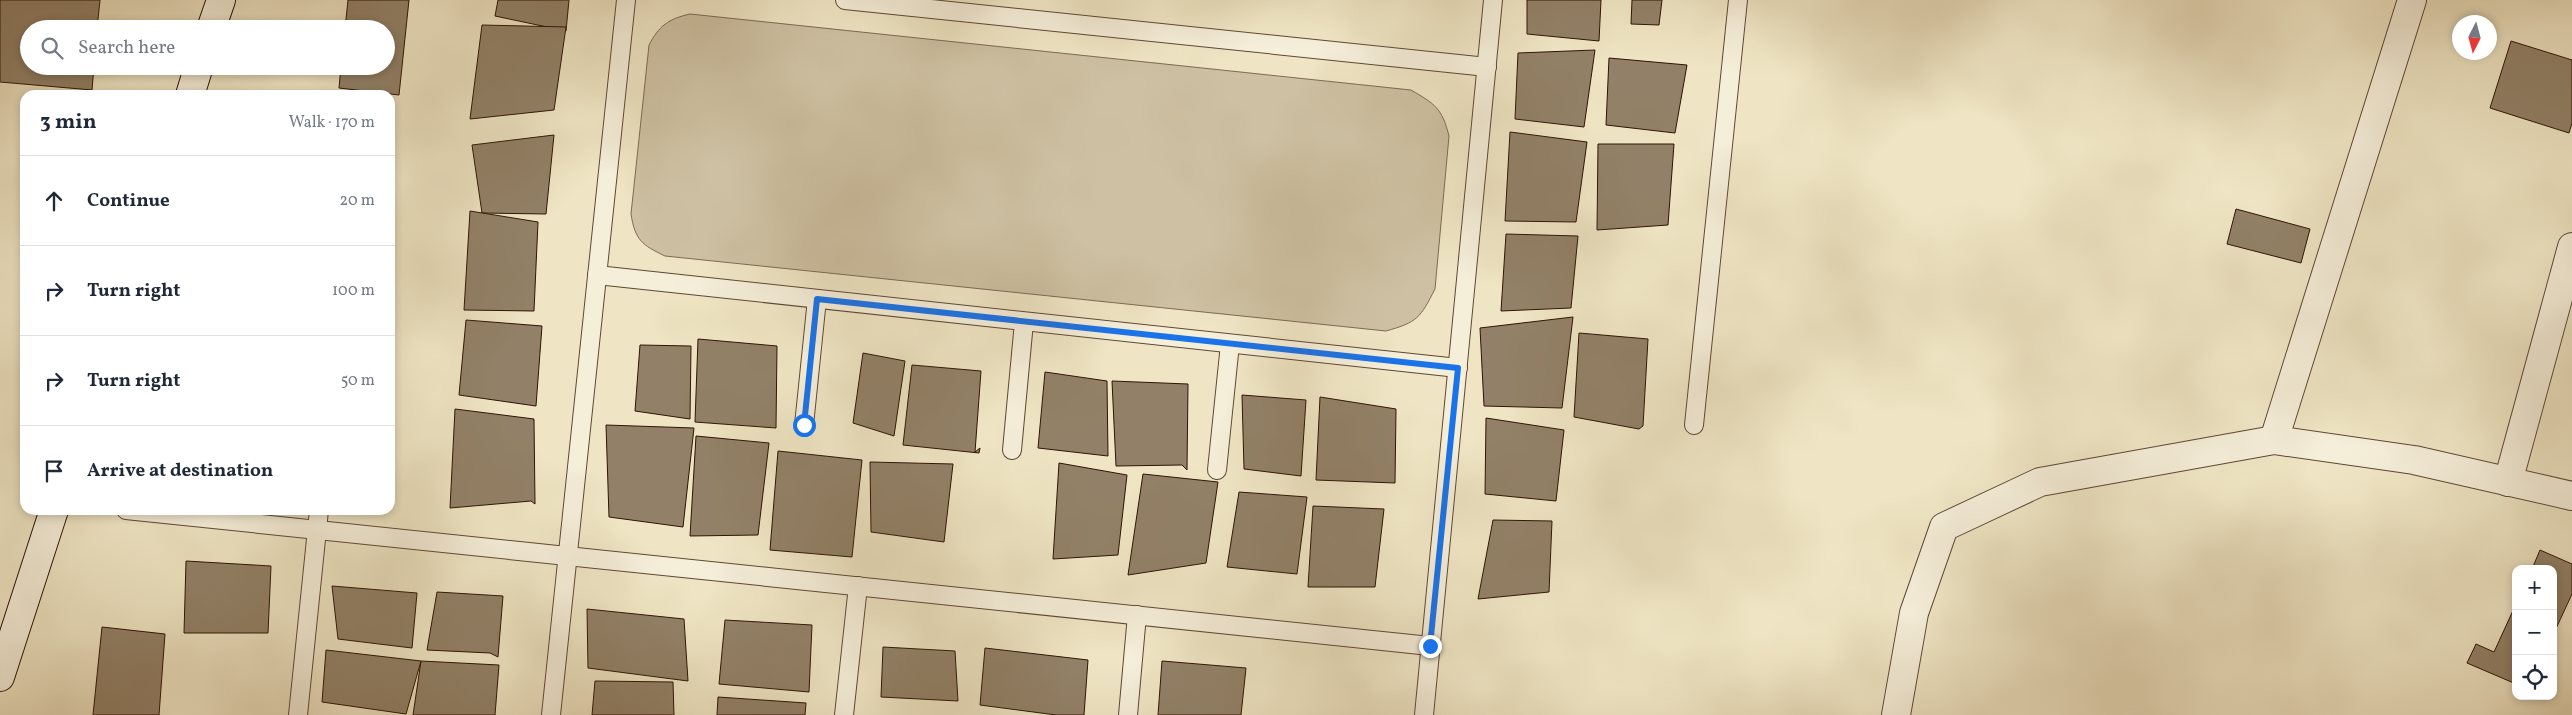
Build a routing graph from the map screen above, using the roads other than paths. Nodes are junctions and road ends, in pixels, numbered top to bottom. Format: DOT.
graph roads {
  1 [pos="221,0"];
  2 [pos="626,0"];
  3 [pos="845,0"];
  4 [pos="1493,0"];
  5 [pos="1738,0"];
  6 [pos="2412,0"];
  7 [pos="215,20"];
  8 [pos="1487,68"];
  9 [pos="196,75"];
  10 [pos="192,90"];
  11 [pos="2572,247"];
  12 [pos="598,275"];
  13 [pos="817,299"];
  14 [pos="1024,322"];
  15 [pos="1230,344"];
  16 [pos="1458,368"];
  17 [pos="804,425"];
  18 [pos="1694,425"];
  19 [pos="2274,440"];
  20 [pos="1012,450"];
  21 [pos="1217,470"];
  22 [pos="2508,482"];
  23 [pos="2572,496"];
  24 [pos="52,515"];
  25 [pos="174,515"];
  26 [pos="318,515"];
  27 [pos="317,530"];
  28 [pos="568,556"];
  29 [pos="858,586"];
  30 [pos="1137,615"];
  31 [pos="1430,646"];
  32 [pos="0,677"];
  33 [pos="298,715"];
  34 [pos="551,715"];
  35 [pos="844,715"];
  36 [pos="1128,715"];
  37 [pos="1424,715"];
  38 [pos="1896,715"];
  1 -- 7 [label="street"];
  2 -- 12 [label="lane"];
  3 -- 8 [label="lane"];
  4 -- 8 [label="lane"];
  5 -- 18 [label="lane"];
  6 -- 19 [label="street"];
  8 -- 16 [label="lane"];
  9 -- 10 [label="street"];
  11 -- 22 [label="street"];
  12 -- 13 [label="lane"];
  12 -- 28 [label="lane"];
  13 -- 14 [label="lane"];
  13 -- 17 [label="lane"];
  14 -- 15 [label="lane"];
  14 -- 20 [label="lane"];
  15 -- 16 [label="lane"];
  15 -- 21 [label="lane"];
  16 -- 31 [label="lane"];
  19 -- 22 [label="street"];
  19 -- 38 [label="street"];
  22 -- 23 [label="street"];
  24 -- 32 [label="street"];
  25 -- 27 [label="lane"];
  26 -- 27 [label="lane"];
  27 -- 28 [label="lane"];
  27 -- 33 [label="lane"];
  28 -- 29 [label="lane"];
  28 -- 34 [label="lane"];
  29 -- 30 [label="lane"];
  29 -- 35 [label="lane"];
  30 -- 31 [label="lane"];
  30 -- 36 [label="lane"];
  31 -- 37 [label="lane"];
}
